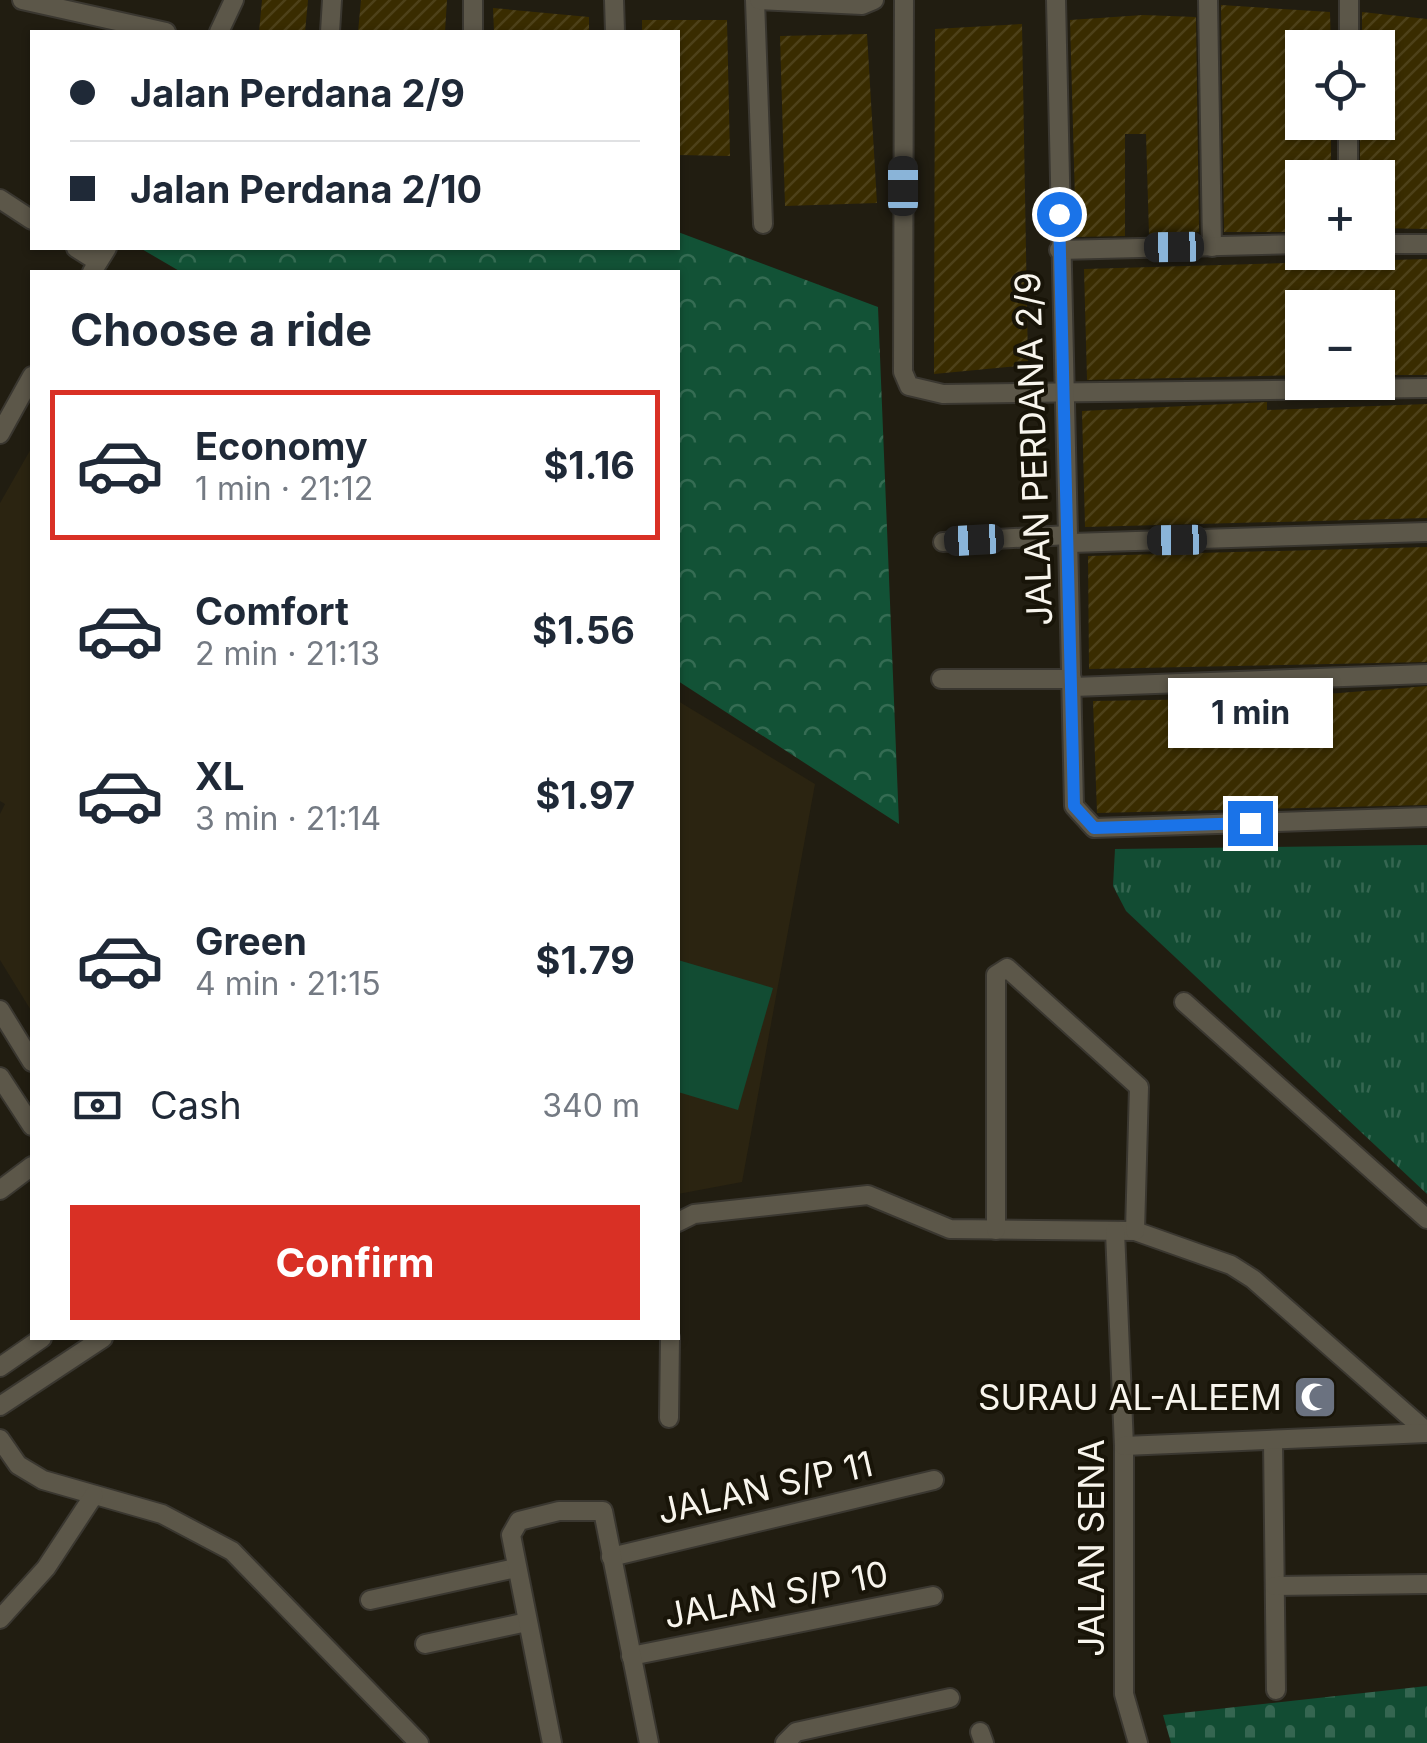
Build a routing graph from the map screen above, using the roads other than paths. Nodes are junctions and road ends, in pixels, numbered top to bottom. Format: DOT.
graph roads {
  1 [pos="22,0"];
  2 [pos="234,0"];
  3 [pos="332,0"];
  4 [pos="473,0"];
  5 [pos="614,0"];
  6 [pos="757,0"];
  7 [pos="874,0"];
  8 [pos="904,0"];
  9 [pos="1056,0"];
  10 [pos="1208,0"];
  11 [pos="1349,0"];
  12 [pos="157,30"];
  13 [pos="220,30"];
  14 [pos="330,30"];
  15 [pos="473,30"];
  16 [pos="615,30"];
  17 [pos="1348,30"];
  18 [pos="0,199"];
  19 [pos="30,219"];
  20 [pos="764,224"];
  21 [pos="1285,244"];
  22 [pos="1395,244"];
  23 [pos="1427,244"];
  24 [pos="1212,246"];
  25 [pos="1060,250"];
  26 [pos="30,380"];
  27 [pos="1427,388"];
  28 [pos="1063,390"];
  29 [pos="0,434"];
  30 [pos="1427,532"];
  31 [pos="1070,539"];
  32 [pos="943,542"];
  33 [pos="1427,674"];
  34 [pos="941,679"];
  35 [pos="1072,683"];
  36 [pos="1427,817"];
  37 [pos="1184,1002"];
  38 [pos="1,1015"];
  39 [pos="30,1059"];
  40 [pos="0,1077"];
  41 [pos="30,1123"];
  42 [pos="30,1168"];
  43 [pos="0,1190"];
  44 [pos="1427,1219"];
  45 [pos="680,1221"];
  46 [pos="996,1230"];
  47 [pos="1114,1230"];
  48 [pos="1135,1230"];
  49 [pos="39,1340"];
  50 [pos="101,1340"];
  51 [pos="670,1340"];
  52 [pos="0,1366"];
  53 [pos="0,1406"];
  54 [pos="669,1418"];
  55 [pos="1427,1433"];
  56 [pos="0,1439"];
  57 [pos="1274,1442"];
  58 [pos="1124,1446"];
  59 [pos="934,1480"];
  60 [pos="94,1495"];
  61 [pos="611,1556"];
  62 [pos="516,1568"];
  63 [pos="1427,1584"];
  64 [pos="1275,1586"];
  65 [pos="934,1596"];
  66 [pos="370,1600"];
  67 [pos="0,1619"];
  68 [pos="527,1622"];
  69 [pos="424,1644"];
  70 [pos="631,1656"];
  71 [pos="1276,1690"];
  72 [pos="950,1698"];
  73 [pos="420,1743"];
  74 [pos="552,1743"];
  75 [pos="649,1743"];
  76 [pos="785,1743"];
  77 [pos="1138,1743"];
  1 -- 12 [label="street"];
  2 -- 13 [label="street"];
  3 -- 14 [label="street"];
  4 -- 15 [label="street"];
  5 -- 16 [label="street"];
  6 -- 7 [label="street"];
  6 -- 20 [label="street"];
  8 -- 28 [label="street"];
  9 -- 25 [label="street, JALAN PERDANA 2/9"];
  10 -- 24 [label="street"];
  11 -- 17 [label="street"];
  18 -- 19 [label="street"];
  21 -- 24 [label="street"];
  22 -- 23 [label="street"];
  24 -- 25 [label="street"];
  25 -- 28 [label="street, JALAN PERDANA 2/9"];
  26 -- 29 [label="street"];
  27 -- 28 [label="street"];
  28 -- 31 [label="street, JALAN PERDANA 2/9"];
  30 -- 31 [label="street"];
  31 -- 32 [label="street"];
  31 -- 35 [label="street, JALAN PERDANA 2/9"];
  33 -- 35 [label="street"];
  34 -- 35 [label="street"];
  35 -- 36 [label="street, JALAN PERDANA 2/9"];
  37 -- 44 [label="street"];
  38 -- 39 [label="street"];
  40 -- 41 [label="street"];
  42 -- 43 [label="street"];
  45 -- 46 [label="street"];
  46 -- 47 [label="street"];
  46 -- 48 [label="street"];
  47 -- 48 [label="street"];
  47 -- 58 [label="street, JALAN SENA"];
  48 -- 55 [label="street"];
  49 -- 52 [label="street"];
  50 -- 53 [label="street"];
  51 -- 54 [label="street"];
  55 -- 57 [label="street"];
  56 -- 60 [label="street"];
  57 -- 58 [label="street"];
  57 -- 64 [label="street"];
  58 -- 77 [label="street, JALAN SENA"];
  59 -- 61 [label="street, JALAN S/P 11"];
  60 -- 67 [label="street"];
  60 -- 73 [label="street"];
  61 -- 62 [label="street"];
  61 -- 70 [label="street"];
  62 -- 66 [label="street"];
  62 -- 68 [label="street"];
  63 -- 64 [label="street"];
  64 -- 71 [label="street"];
  65 -- 70 [label="street, JALAN S/P 10"];
  68 -- 69 [label="street"];
  68 -- 74 [label="street"];
  70 -- 75 [label="street"];
  72 -- 76 [label="street"];
}
